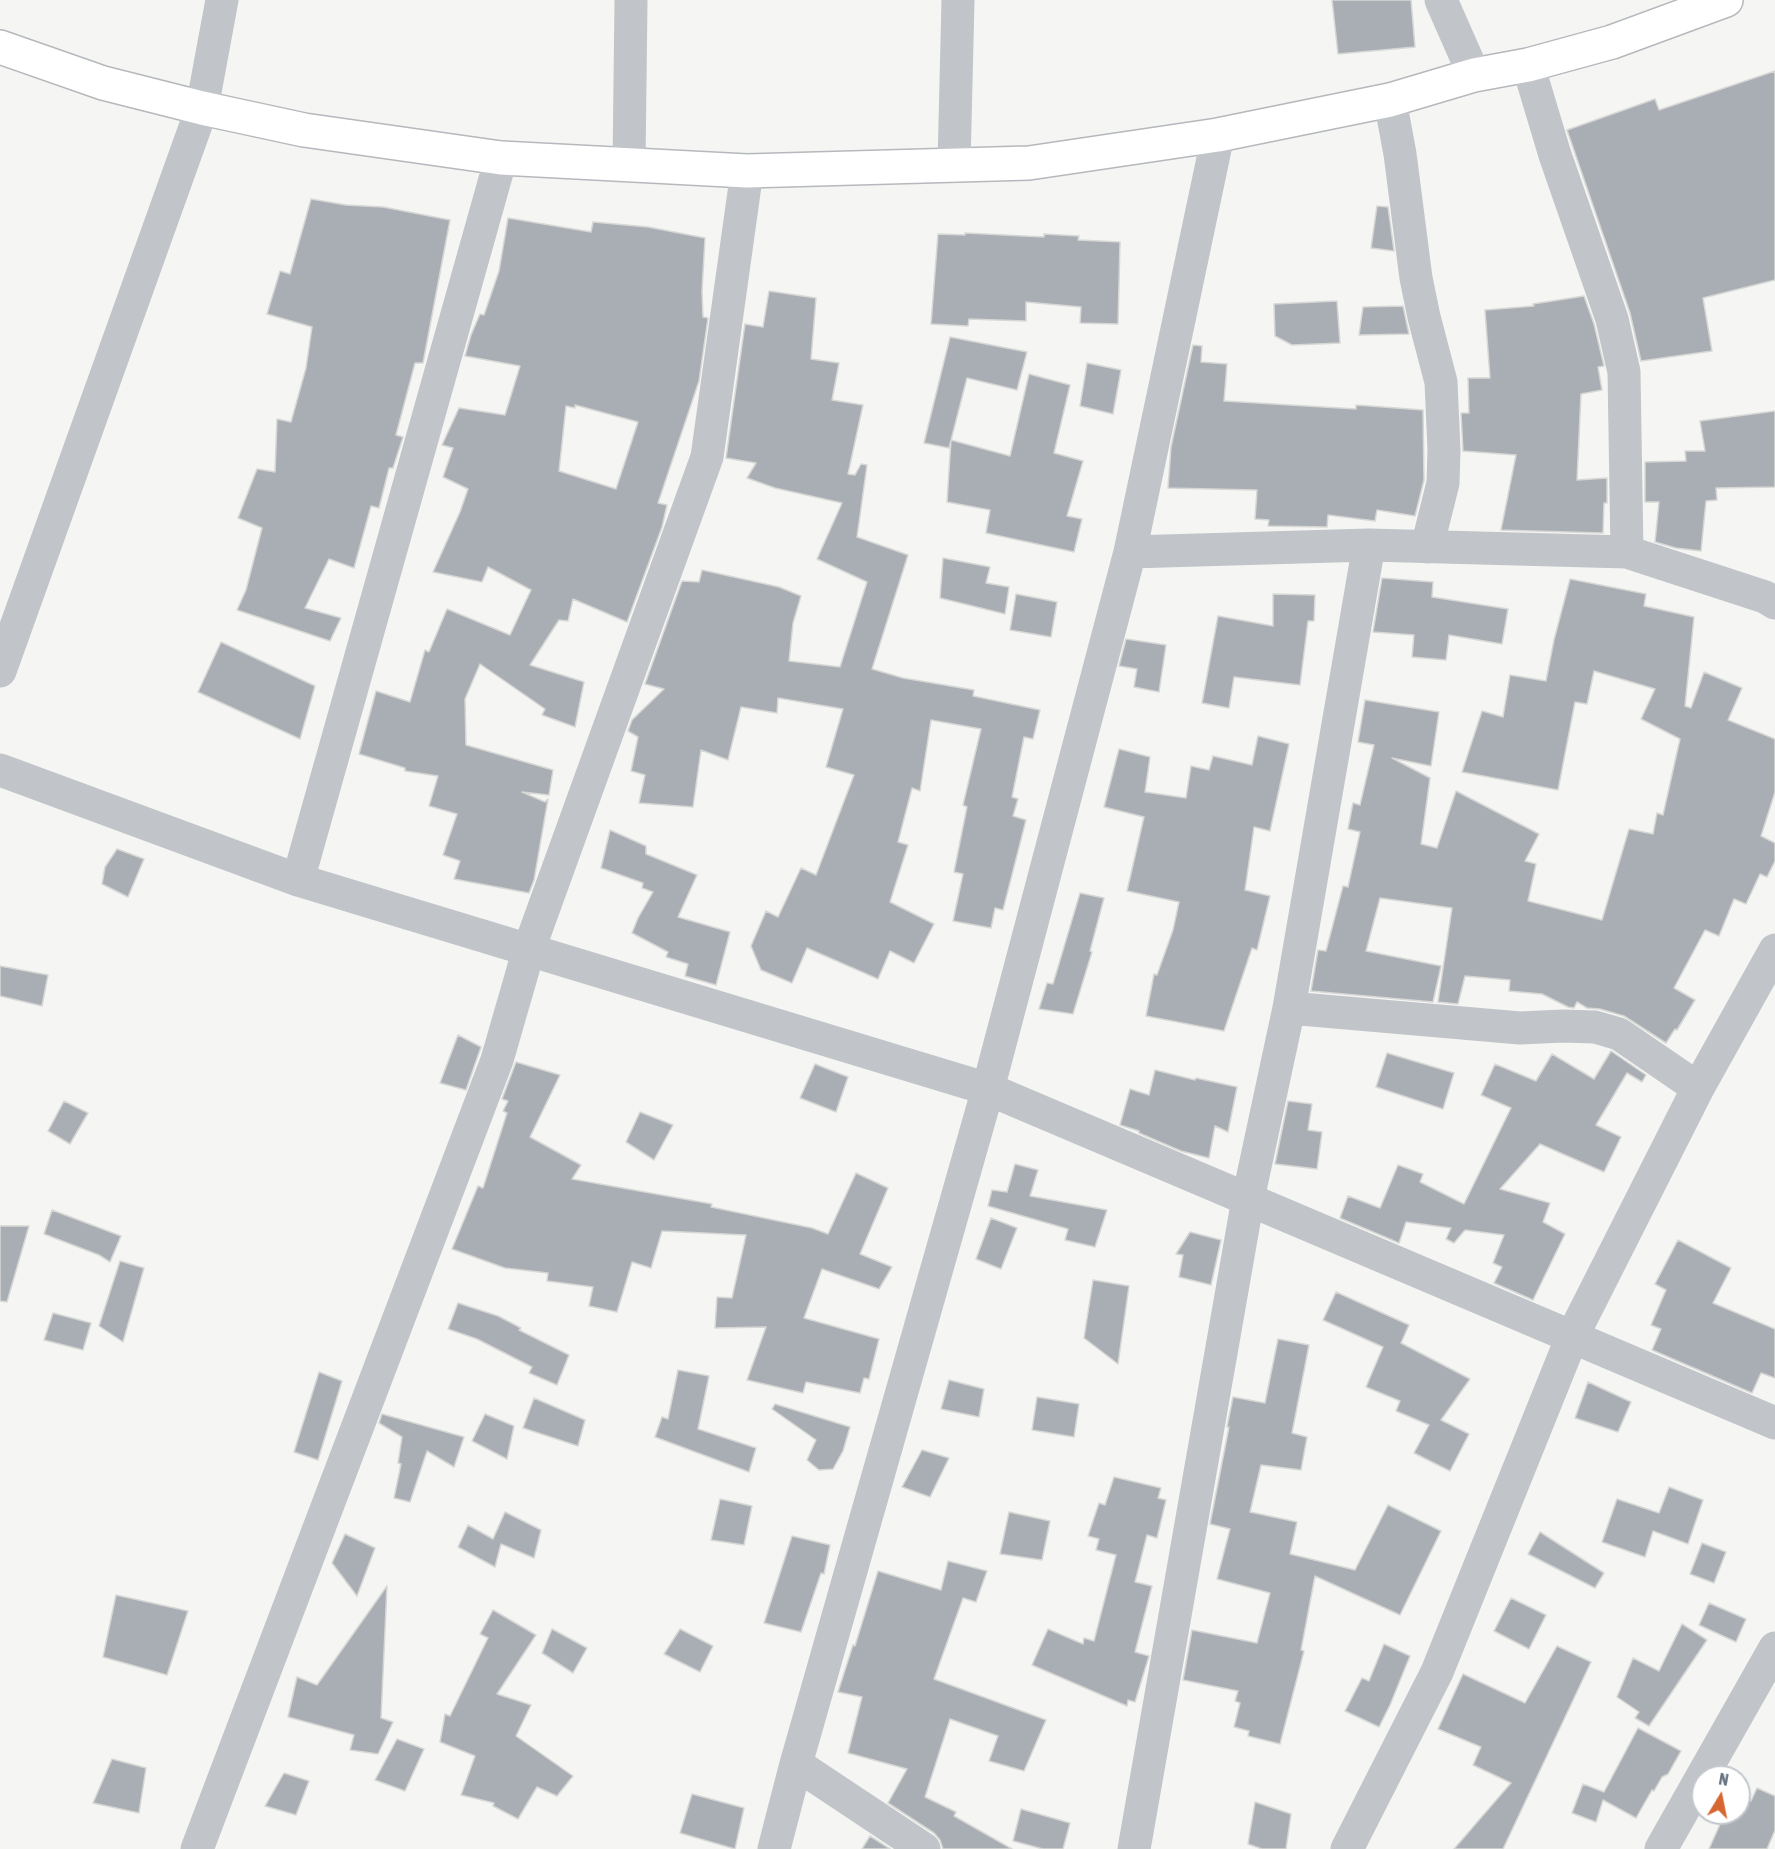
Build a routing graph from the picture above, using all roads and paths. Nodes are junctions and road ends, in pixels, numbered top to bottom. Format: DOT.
graph roads {
  1 [pos="222,0"];
  2 [pos="631,0"];
  3 [pos="958,0"];
  4 [pos="1441,0"];
  5 [pos="1726,0"];
  6 [pos="0,47"];
  7 [pos="1528,65"];
  8 [pos="1474,75"];
  9 [pos="1390,100"];
  10 [pos="202,108"];
  11 [pos="1218,135"];
  12 [pos="501,158"];
  13 [pos="629,165"];
  14 [pos="954,165"];
  15 [pos="747,171"];
  16 [pos="1369,545"];
  17 [pos="1427,547"];
  18 [pos="1130,552"];
  19 [pos="1627,552"];
  20 [pos="1775,603"];
  21 [pos="0,671"];
  22 [pos="0,770"];
  23 [pos="298,880"];
  24 [pos="529,949"];
  25 [pos="1775,950"];
  26 [pos="1289,1008"];
  27 [pos="1698,1088"];
  28 [pos="988,1089"];
  29 [pos="1248,1199"];
  30 [pos="1572,1337"];
  31 [pos="1775,1423"];
  32 [pos="1775,1648"];
  33 [pos="796,1764"];
  34 [pos="197,1849"];
  35 [pos="774,1849"];
  36 [pos="924,1849"];
  37 [pos="1134,1849"];
  38 [pos="1347,1849"];
  39 [pos="1661,1849"];
  1 -- 10 [label="street"];
  2 -- 13 [label="street"];
  3 -- 14 [label="street"];
  4 -- 8 [label="street"];
  5 -- 7 [label="main road"];
  6 -- 10 [label="main road"];
  7 -- 8 [label="main road"];
  7 -- 19 [label="street"];
  8 -- 9 [label="main road"];
  9 -- 11 [label="main road"];
  9 -- 17 [label="street"];
  10 -- 12 [label="main road"];
  10 -- 21 [label="street"];
  11 -- 14 [label="main road"];
  11 -- 18 [label="street"];
  12 -- 13 [label="main road"];
  12 -- 23 [label="street"];
  13 -- 15 [label="main road"];
  14 -- 15 [label="main road"];
  15 -- 24 [label="street"];
  16 -- 17 [label="street"];
  16 -- 18 [label="street"];
  16 -- 26 [label="street"];
  17 -- 19 [label="street"];
  18 -- 28 [label="street"];
  19 -- 20 [label="street"];
  22 -- 23 [label="street"];
  23 -- 24 [label="street"];
  24 -- 28 [label="street"];
  24 -- 34 [label="street"];
  25 -- 27 [label="street"];
  26 -- 27 [label="street"];
  26 -- 29 [label="street"];
  27 -- 30 [label="street"];
  28 -- 29 [label="street"];
  28 -- 33 [label="street"];
  29 -- 30 [label="street"];
  29 -- 37 [label="street"];
  30 -- 31 [label="street"];
  30 -- 38 [label="street"];
  32 -- 39 [label="street"];
  33 -- 35 [label="street"];
  33 -- 36 [label="street"];
}
